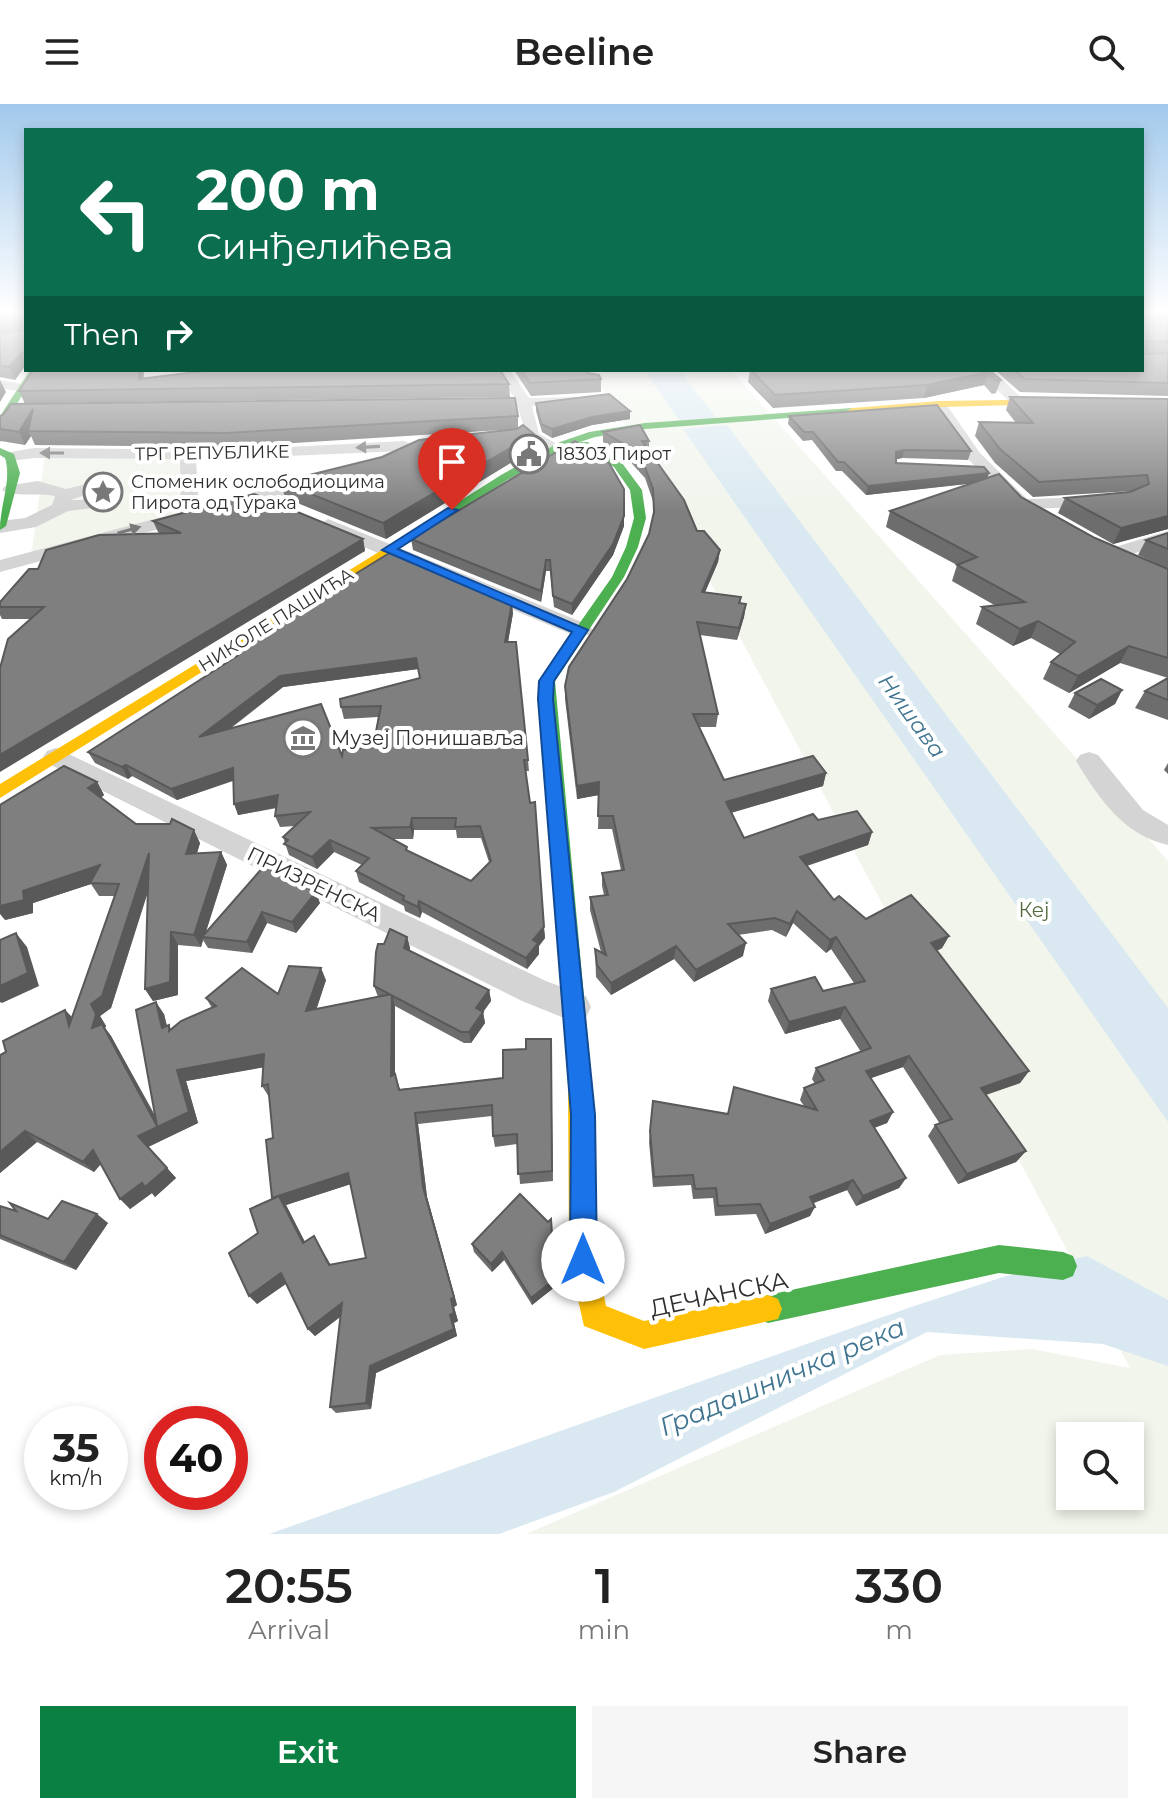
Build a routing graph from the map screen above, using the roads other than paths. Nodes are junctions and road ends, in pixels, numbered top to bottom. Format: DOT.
graph roads {
  1 [pos="29,378"];
  2 [pos="508,378"];
  3 [pos="992,378"];
  4 [pos="0,384"];
  5 [pos="23,388"];
  6 [pos="587,400"];
  7 [pos="1017,401"];
  8 [pos="1083,402"];
  9 [pos="524,404"];
  10 [pos="939,404"];
  11 [pos="462,405"];
  12 [pos="11,414"];
  13 [pos="584,444"];
  14 [pos="555,449"];
  15 [pos="92,453"];
  16 [pos="5,454"];
  17 [pos="188,455"];
  18 [pos="958,467"];
  19 [pos="986,468"];
  20 [pos="362,469"];
  21 [pos="332,477"];
  22 [pos="11,490"];
  23 [pos="257,496"];
  24 [pos="74,498"];
  25 [pos="1119,499"];
  26 [pos="1023,505"];
  27 [pos="286,508"];
  28 [pos="190,513"];
  29 [pos="316,520"];
  30 [pos="1047,521"];
  31 [pos="0,526"];
  32 [pos="1168,537"];
  33 [pos="78,544"];
  34 [pos="388,550"];
  35 [pos="0,566"];
  36 [pos="1140,567"];
  37 [pos="581,630"];
  38 [pos="56,757"];
  39 [pos="1089,761"];
  40 [pos="0,792"];
  41 [pos="1168,835"];
  42 [pos="574,1007"];
  43 [pos="1063,1266"];
  1 -- 5 [label="street"];
  2 -- 9 [label="street"];
  3 -- 7 [label="street"];
  4 -- 5 [label="street"];
  5 -- 12 [label="street"];
  6 -- 9 [label="street"];
  7 -- 8 [label="street, НИКОЛЕ ПАШИЋА"];
  7 -- 10 [label="street, НИКОЛЕ ПАШИЋА"];
  9 -- 11 [label="street"];
  9 -- 14 [label="street"];
  10 -- 14 [label="street, НИКОЛЕ ПАШИЋА"];
  10 -- 19 [label="street"];
  13 -- 37 [label="street, ДЕЧАНСКА"];
  14 -- 34 [label="street, НИКОЛЕ ПАШИЋА"];
  15 -- 16 [label="street, ТРГ РЕПУБЛИКЕ, one-way"];
  15 -- 17 [label="street, ТРГ РЕПУБЛИКЕ"];
  15 -- 24 [label="street"];
  16 -- 22 [label="street, ТРГ РЕПУБЛИКЕ"];
  20 -- 17 [label="street, ТРГ РЕПУБЛИКЕ, one-way"];
  17 -- 28 [label="street"];
  18 -- 19 [label="street"];
  19 -- 26 [label="street"];
  21 -- 23 [label="street, ТРГ РЕПУБЛИКЕ"];
  22 -- 24 [label="street"];
  22 -- 31 [label="street, ТРГ РЕПУБЛИКЕ"];
  23 -- 27 [label="street"];
  23 -- 28 [label="street, ТРГ РЕПУБЛИКЕ"];
  24 -- 31 [label="street"];
  24 -- 33 [label="street"];
  25 -- 26 [label="street"];
  26 -- 30 [label="street"];
  33 -- 28 [label="street, ТРГ РЕПУБЛИКЕ, one-way"];
  29 -- 34 [label="street"];
  32 -- 36 [label="street"];
  33 -- 35 [label="street, ТРГ РЕПУБЛИКЕ"];
  34 -- 37 [label="street"];
  34 -- 38 [label="street, НИКОЛЕ ПАШИЋА"];
  37 -- 42 [label="street, ДЕЧАНСКА"];
  38 -- 40 [label="street, НИКОЛЕ ПАШИЋА"];
  38 -- 42 [label="street, ПРИЗРЕНСКА"];
  39 -- 41 [label="street"];
  42 -- 43 [label="street, ДЕЧАНСКА"];
}
